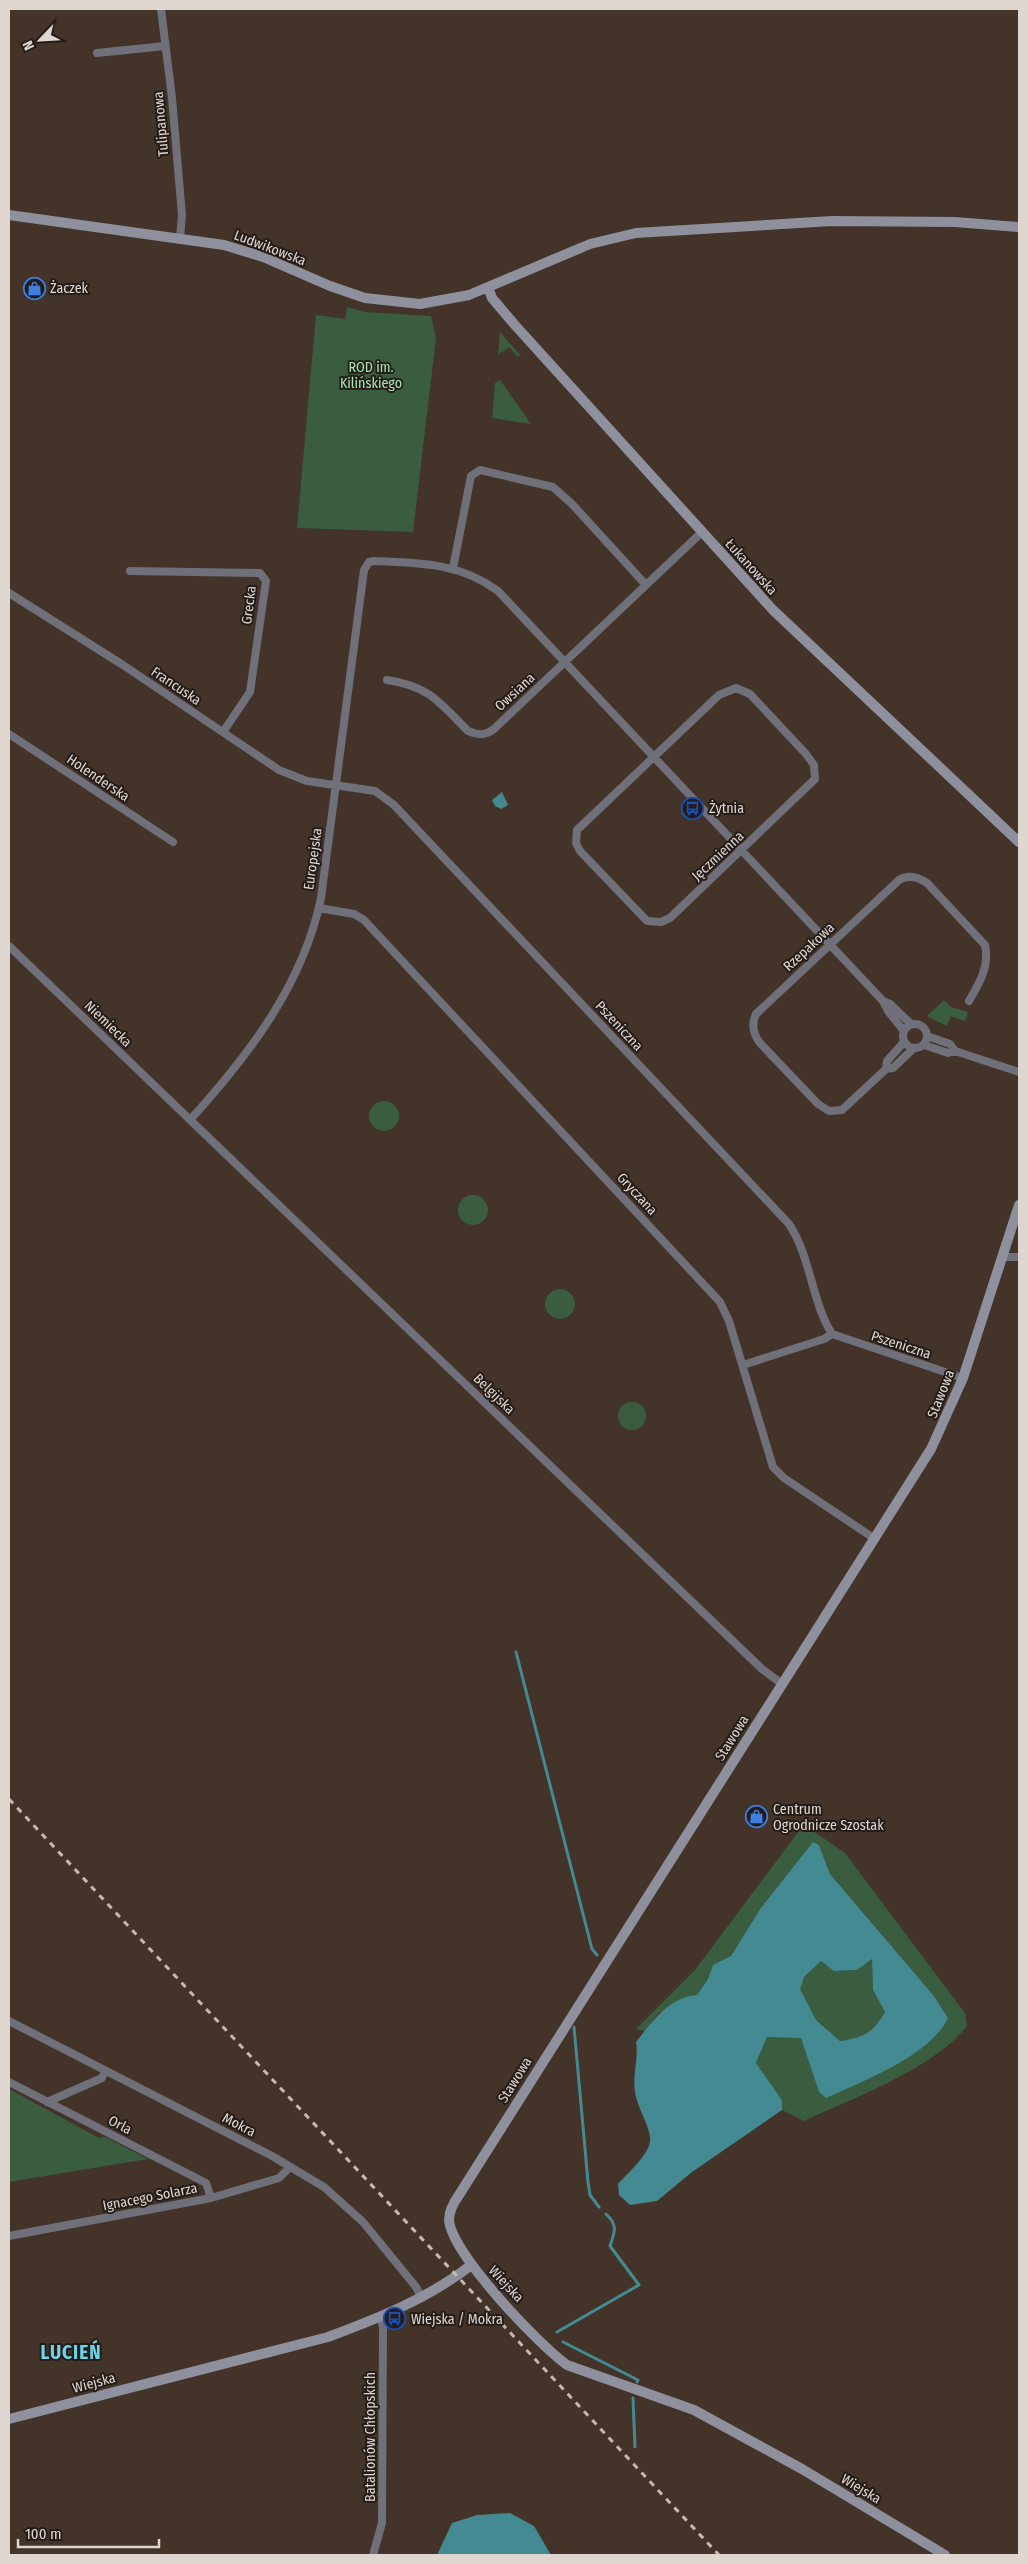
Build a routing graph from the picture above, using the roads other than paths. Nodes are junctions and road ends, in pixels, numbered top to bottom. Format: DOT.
graph roads {
  1 [pos="161,9"];
  2 [pos="165,46"];
  3 [pos="97,53"];
  4 [pos="9,215"];
  5 [pos="1019,227"];
  6 [pos="180,238"];
  7 [pos="488,287"];
  8 [pos="702,532"];
  9 [pos="453,568"];
  10 [pos="130,571"];
  11 [pos="646,586"];
  12 [pos="9,593"];
  13 [pos="565,662"];
  14 [pos="387,680"];
  15 [pos="223,732"];
  16 [pos="9,734"];
  17 [pos="654,756"];
  18 [pos="336,786"];
  19 [pos="173,842"];
  20 [pos="1019,842"];
  21 [pos="742,850"];
  22 [pos="318,908"];
  23 [pos="830,944"];
  24 [pos="9,946"];
  25 [pos="883,1001"];
  26 [pos="969,1001"];
  27 [pos="911,1024"];
  28 [pos="904,1031"];
  29 [pos="927,1036"];
  30 [pos="904,1042"];
  31 [pos="924,1045"];
  32 [pos="914,1048"];
  33 [pos="955,1051"];
  34 [pos="886,1069"];
  35 [pos="1019,1072"];
  36 [pos="190,1120"];
  37 [pos="1019,1205"];
  38 [pos="1002,1257"];
  39 [pos="1019,1257"];
  40 [pos="832,1334"];
  41 [pos="743,1365"];
  42 [pos="963,1378"];
  43 [pos="875,1539"];
  44 [pos="782,1684"];
  45 [pos="9,2021"];
  46 [pos="105,2071"];
  47 [pos="9,2082"];
  48 [pos="48,2102"];
  49 [pos="290,2167"];
  50 [pos="211,2198"];
  51 [pos="9,2236"];
  52 [pos="470,2266"];
  53 [pos="422,2298"];
  54 [pos="380,2317"];
  55 [pos="9,2420"];
  56 [pos="373,2555"];
  57 [pos="945,2555"];
  1 -- 2 [label="street, Tulipanowa"];
  2 -- 3 [label="street"];
  2 -- 6 [label="street, Tulipanowa"];
  4 -- 6 [label="street, Ludwikowska"];
  5 -- 7 [label="street, Ludwikowska"];
  6 -- 7 [label="street, Ludwikowska"];
  7 -- 8 [label="street, Łukanowska"];
  8 -- 11 [label="street, Owsiana"];
  8 -- 20 [label="street, Łukanowska"];
  9 -- 11 [label="street"];
  9 -- 13 [label="street"];
  9 -- 18 [label="street, Europejska"];
  10 -- 15 [label="street, Grecka"];
  11 -- 13 [label="street, Owsiana"];
  12 -- 15 [label="street, Francuska"];
  13 -- 14 [label="street, Owsiana"];
  13 -- 17 [label="street"];
  15 -- 18 [label="street, Francuska"];
  16 -- 19 [label="street, Holenderska"];
  17 -- 21 [label="street"];
  17 -- 21 [label="street, Jęczmienna"];
  17 -- 21 [label="street, Jęczmienna"];
  18 -- 22 [label="street, Europejska"];
  18 -- 40 [label="street, Pszeniczna"];
  21 -- 23 [label="street"];
  22 -- 36 [label="street, Europejska"];
  22 -- 41 [label="street, Gryczana"];
  23 -- 25 [label="street"];
  23 -- 26 [label="street, Rzepakowa"];
  23 -- 34 [label="street, Rzepakowa"];
  24 -- 36 [label="street, Niemiecka"];
  25 -- 27 [label="street"];
  25 -- 28 [label="street"];
  27 -- 28 [label="street"];
  27 -- 29 [label="street"];
  28 -- 30 [label="street"];
  29 -- 31 [label="street"];
  29 -- 33 [label="street"];
  30 -- 32 [label="street"];
  30 -- 34 [label="street, Rzepakowa"];
  31 -- 32 [label="street"];
  31 -- 33 [label="street"];
  32 -- 34 [label="street, Rzepakowa"];
  33 -- 35 [label="street"];
  36 -- 44 [label="street, Belgijska"];
  37 -- 38 [label="street, Stawowa"];
  38 -- 39 [label="street"];
  38 -- 42 [label="street, Stawowa"];
  40 -- 41 [label="street"];
  40 -- 42 [label="street, Pszeniczna"];
  41 -- 43 [label="street, Gryczana"];
  42 -- 43 [label="street, Stawowa"];
  43 -- 44 [label="street, Stawowa"];
  44 -- 52 [label="street, Stawowa"];
  45 -- 46 [label="street, Mokra"];
  46 -- 48 [label="street"];
  46 -- 49 [label="street, Mokra"];
  47 -- 48 [label="street, Orla"];
  48 -- 50 [label="street, Orla"];
  49 -- 50 [label="street, Ignacego Solarza"];
  49 -- 53 [label="street, Mokra"];
  50 -- 51 [label="street, Ignacego Solarza"];
  52 -- 53 [label="street, Wiejska"];
  52 -- 57 [label="street, Wiejska"];
  53 -- 54 [label="street, Wiejska"];
  54 -- 55 [label="street, Wiejska"];
  54 -- 56 [label="street, Batalionów Chłopskich"];
}
